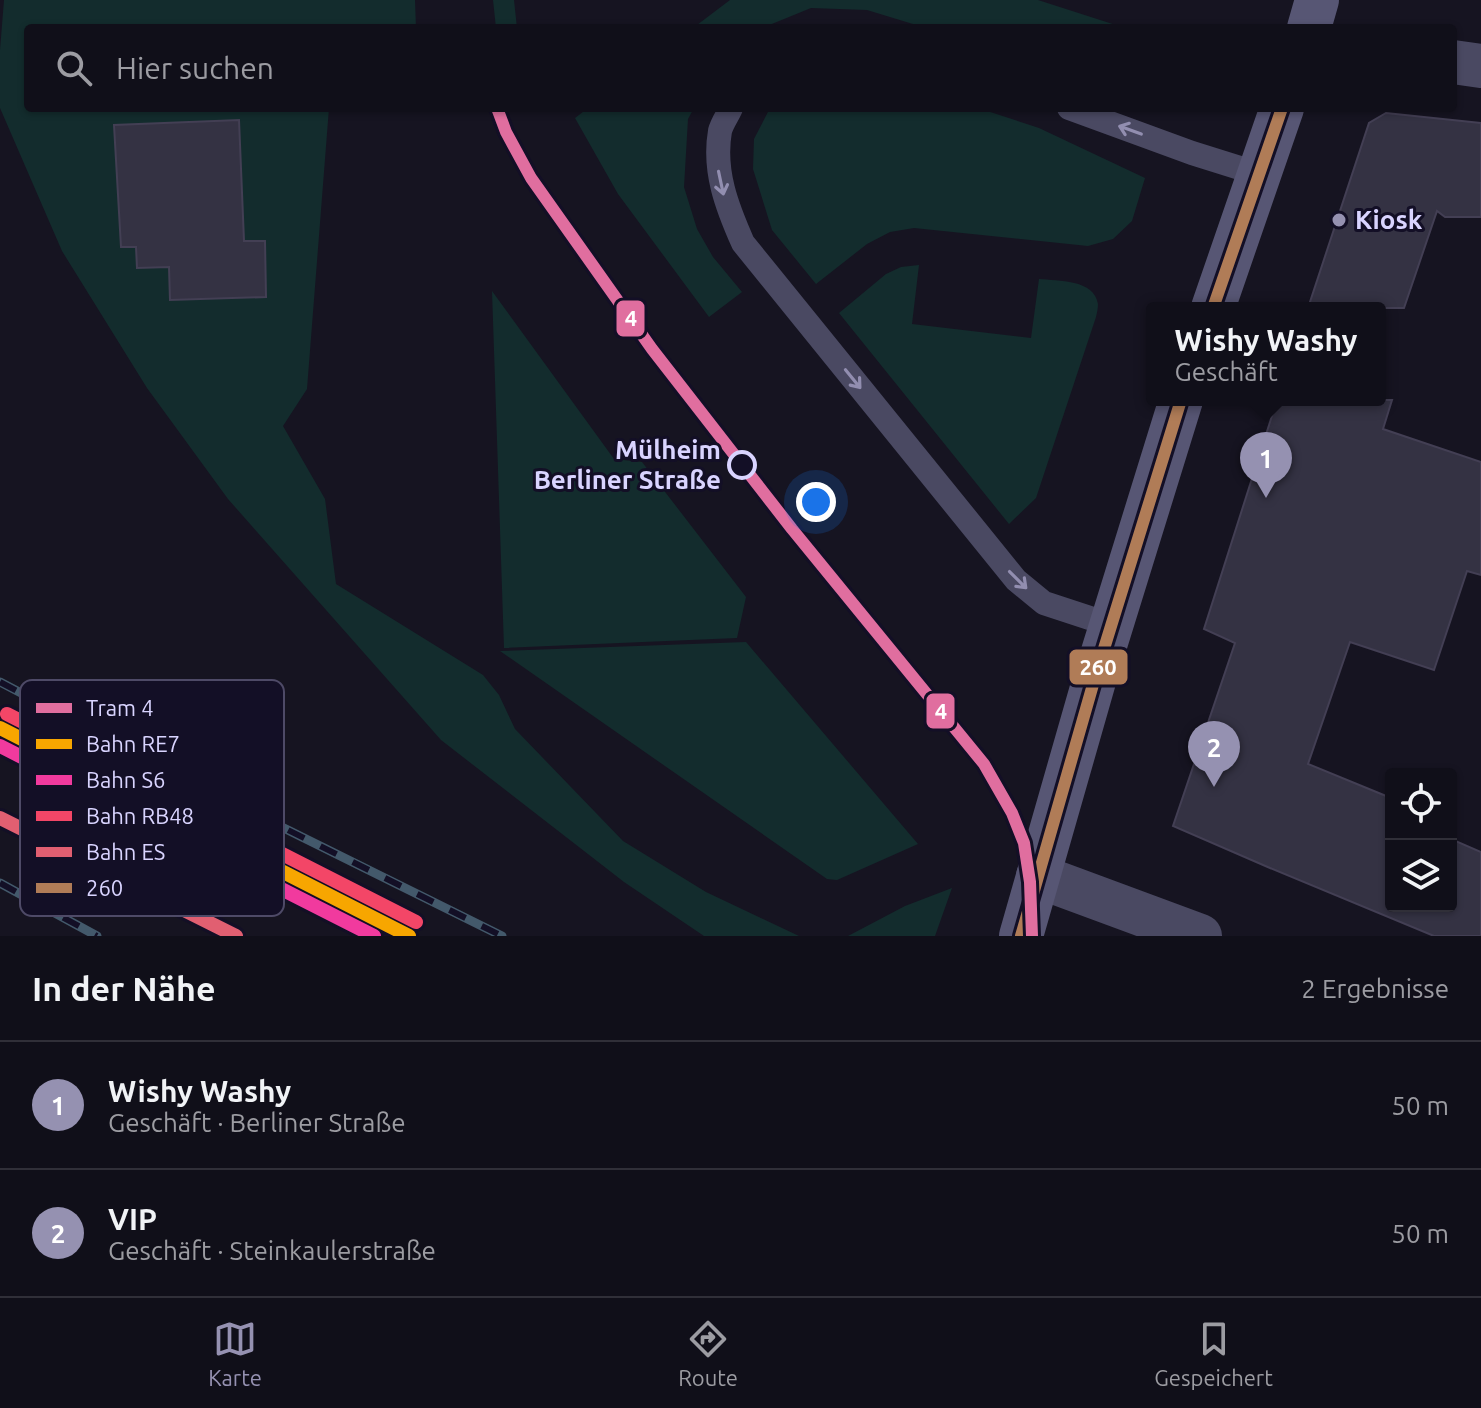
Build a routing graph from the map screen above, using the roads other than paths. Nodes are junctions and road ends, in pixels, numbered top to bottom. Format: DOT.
graph roads {
  1 [pos="1317,0"];
  2 [pos="1310,24"];
  3 [pos="1457,63"];
  4 [pos="1481,66"];
  5 [pos="729,112"];
  6 [pos="1080,112"];
  7 [pos="1281,112"];
  8 [pos="1259,174"];
  9 [pos="1215,302"];
  10 [pos="1179,406"];
  11 [pos="1111,625"];
  12 [pos="1038,876"];
  13 [pos="1187,933"];
  14 [pos="1021,936"];
  1 -- 2 [label="main road"];
  3 -- 4 [label="street"];
  5 -- 11 [label="lane, one-way"];
  8 -- 6 [label="lane, one-way"];
  7 -- 8 [label="main road"];
  8 -- 9 [label="main road"];
  10 -- 11 [label="main road"];
  11 -- 12 [label="main road"];
  12 -- 13 [label="street"];
  12 -- 14 [label="main road"];
}
